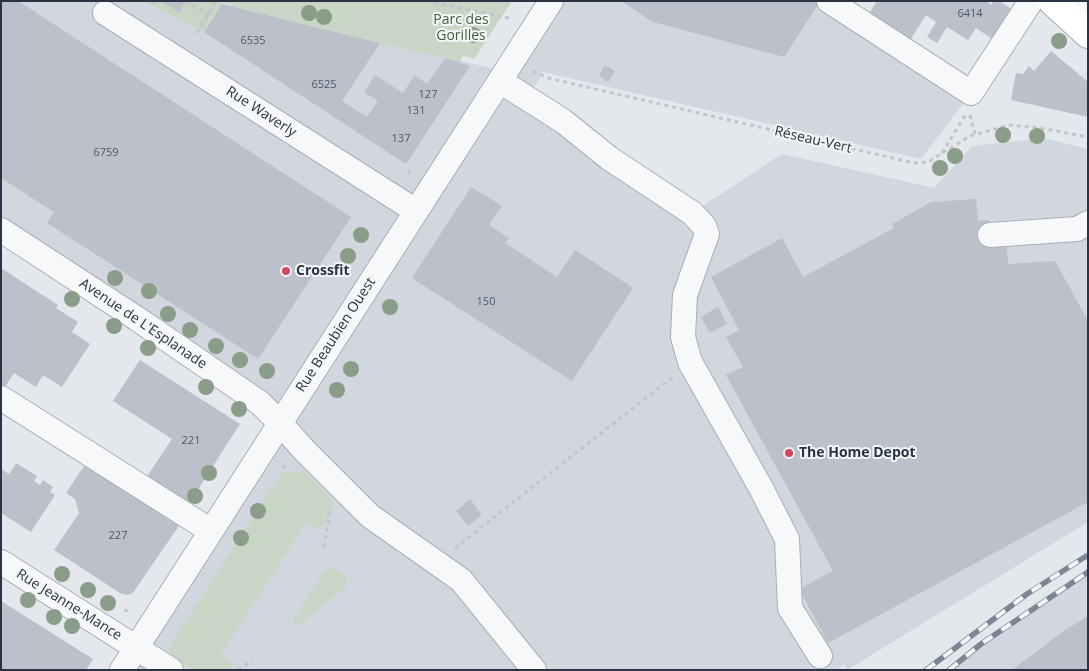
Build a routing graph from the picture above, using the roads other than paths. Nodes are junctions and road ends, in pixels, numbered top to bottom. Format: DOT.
graph roads {
  1 [pos="551,1"];
  2 [pos="829,1"];
  3 [pos="1030,1"];
  4 [pos="1052,1"];
  5 [pos="1068,1"];
  6 [pos="1088,8"];
  7 [pos="105,13"];
  8 [pos="1088,34"];
  9 [pos="500,81"];
  10 [pos="416,211"];
  11 [pos="1088,223"];
  12 [pos="1,230"];
  13 [pos="990,236"];
  14 [pos="1,398"];
  15 [pos="280,423"];
  16 [pos="211,531"];
  17 [pos="1,562"];
  18 [pos="136,647"];
  19 [pos="820,656"];
  20 [pos="122,670"];
  21 [pos="171,670"];
  22 [pos="534,670"];
  1 -- 9 [label="street, Rue Beaubien Ouest"];
  2 -- 3 [label="street"];
  4 -- 8 [label="main road"];
  5 -- 6 [label="street"];
  7 -- 10 [label="street, Rue Waverly"];
  9 -- 10 [label="street, Rue Beaubien Ouest"];
  9 -- 19 [label="street"];
  10 -- 15 [label="street, Rue Beaubien Ouest"];
  11 -- 13 [label="street"];
  12 -- 15 [label="street, Avenue de L'Esplanade"];
  14 -- 16 [label="street"];
  15 -- 16 [label="street, Rue Beaubien Ouest"];
  15 -- 22 [label="street, Avenue de L'Esplanade"];
  16 -- 18 [label="street, Rue Beaubien Ouest"];
  17 -- 18 [label="street, Rue Jeanne-Mance"];
  18 -- 20 [label="street, Rue Beaubien Ouest"];
  18 -- 21 [label="street, Rue Jeanne-Mance"];
}
